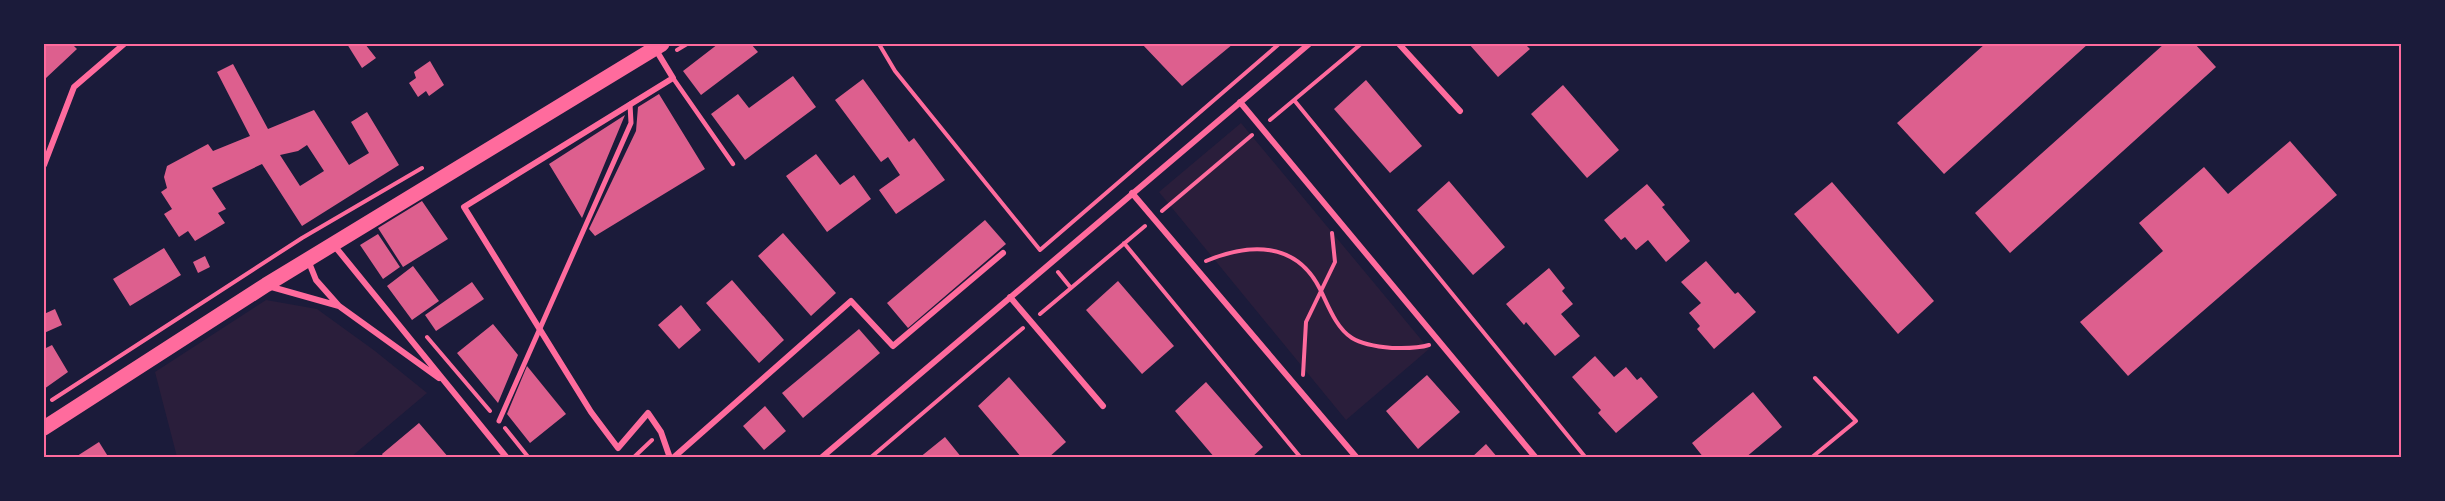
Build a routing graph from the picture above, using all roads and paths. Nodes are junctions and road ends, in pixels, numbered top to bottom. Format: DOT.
graph roads {
  1 [pos="124,44"];
  2 [pos="879,44"];
  3 [pos="1279,44"];
  4 [pos="1309,44"];
  5 [pos="1361,44"];
  6 [pos="1398,44"];
  7 [pos="658,46"];
  8 [pos="673,78"];
  9 [pos="1294,100"];
  10 [pos="1240,102"];
  11 [pos="630,104"];
  12 [pos="1460,111"];
  13 [pos="1261,127"];
  14 [pos="733,164"];
  15 [pos="44,165"];
  16 [pos="1132,193"];
  17 [pos="1331,210"];
  18 [pos="1154,218"];
  19 [pos="1124,243"];
  20 [pos="333,244"];
  21 [pos="1003,253"];
  22 [pos="308,260"];
  23 [pos="1194,266"];
  24 [pos="266,285"];
  25 [pos="1321,292"];
  26 [pos="1010,297"];
  27 [pos="339,306"];
  28 [pos="1031,322"];
  29 [pos="539,329"];
  30 [pos="1439,341"];
  31 [pos="1815,378"];
  32 [pos="447,383"];
  33 [pos="1303,394"];
  34 [pos="1103,406"];
  35 [pos="499,421"];
  36 [pos="44,428"];
  37 [pos="661,432"];
  38 [pos="826,456"];
  39 [pos="507,458"];
  40 [pos="633,458"];
  41 [pos="671,458"];
  42 [pos="870,458"];
  43 [pos="1301,458"];
  44 [pos="1357,458"];
  45 [pos="1536,458"];
  46 [pos="1586,458"];
  47 [pos="1811,458"];
  1 -- 15 [label="street"];
  2 -- 3 [label="path"];
  4 -- 10 [label="street"];
  5 -- 9 [label="path"];
  6 -- 12 [label="street"];
  7 -- 8 [label="street"];
  7 -- 20 [label="main road"];
  8 -- 11 [label="street"];
  8 -- 14 [label="lane"];
  9 -- 13 [label="path"];
  9 -- 46 [label="path"];
  10 -- 13 [label="street"];
  10 -- 16 [label="street"];
  11 -- 29 [label="street"];
  11 -- 29 [label="street"];
  13 -- 17 [label="street"];
  13 -- 18 [label="path"];
  16 -- 18 [label="street"];
  16 -- 26 [label="street"];
  17 -- 25 [label="path"];
  17 -- 30 [label="street"];
  18 -- 19 [label="path"];
  18 -- 23 [label="street"];
  19 -- 28 [label="path"];
  19 -- 43 [label="path"];
  20 -- 22 [label="main road"];
  20 -- 32 [label="street"];
  21 -- 41 [label="street"];
  22 -- 24 [label="main road"];
  22 -- 27 [label="street"];
  23 -- 25 [label="path"];
  23 -- 33 [label="street"];
  24 -- 27 [label="street"];
  24 -- 36 [label="main road"];
  25 -- 30 [label="path"];
  25 -- 33 [label="path"];
  26 -- 28 [label="street"];
  26 -- 38 [label="street"];
  27 -- 32 [label="street"];
  28 -- 34 [label="street"];
  28 -- 42 [label="path"];
  29 -- 35 [label="street"];
  29 -- 37 [label="street"];
  30 -- 45 [label="street"];
  31 -- 47 [label="path"];
  32 -- 39 [label="street"];
  33 -- 44 [label="street"];
  37 -- 40 [label="path"];
  37 -- 41 [label="street"];
}
